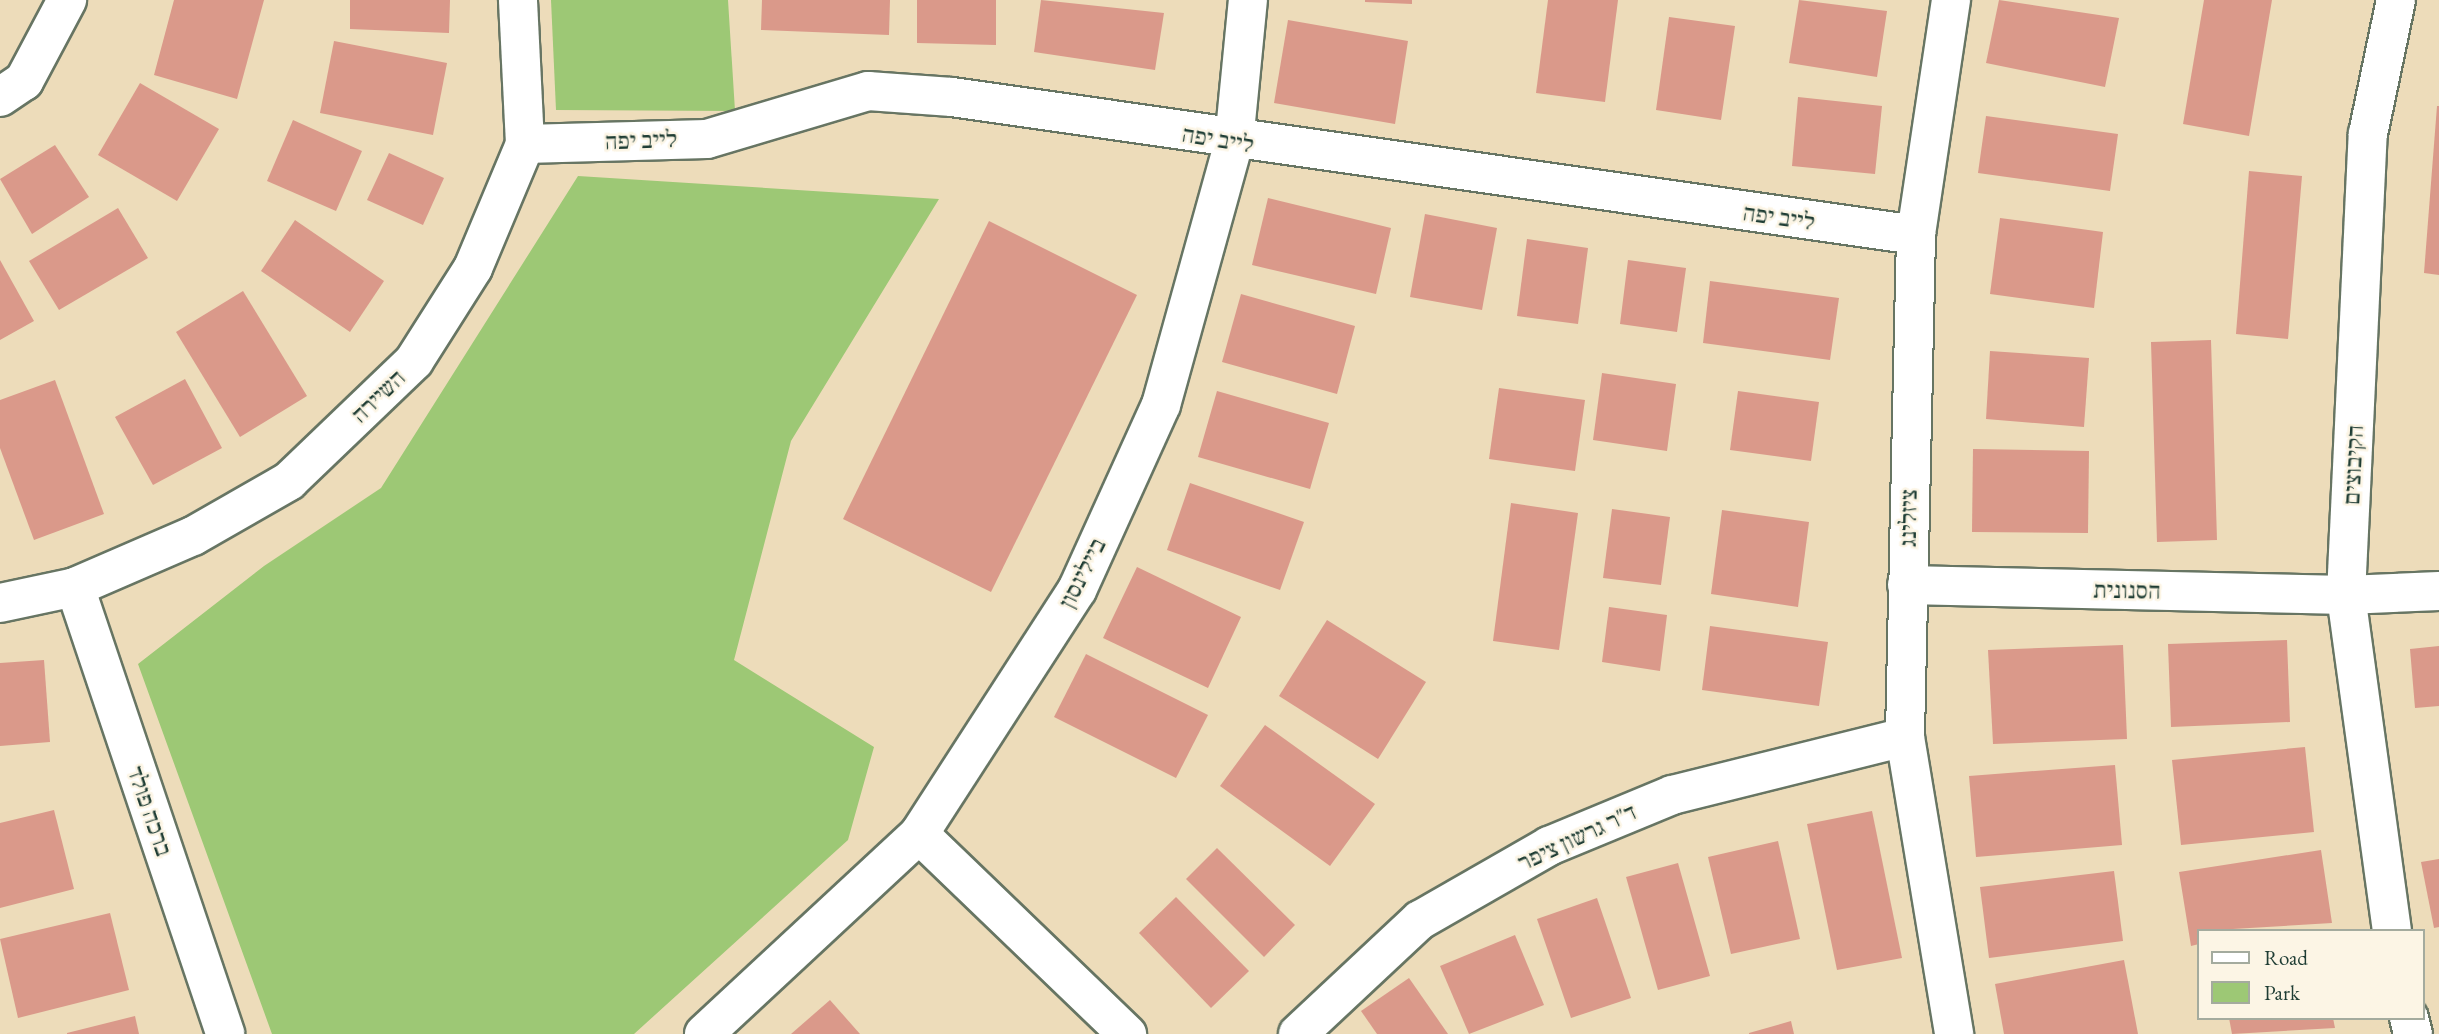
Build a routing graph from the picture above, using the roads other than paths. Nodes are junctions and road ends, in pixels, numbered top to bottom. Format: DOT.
graph roads {
  1 [pos="67,0"];
  2 [pos="518,0"];
  3 [pos="1248,0"];
  4 [pos="1951,0"];
  5 [pos="2396,0"];
  6 [pos="0,97"];
  7 [pos="1234,142"];
  8 [pos="525,144"];
  9 [pos="1916,236"];
  10 [pos="1907,585"];
  11 [pos="75,587"];
  12 [pos="2439,591"];
  13 [pos="2346,595"];
  14 [pos="0,603"];
  15 [pos="1905,737"];
  16 [pos="919,834"];
  17 [pos="2392,929"];
  18 [pos="225,1034"];
  19 [pos="704,1034"];
  20 [pos="1126,1034"];
  21 [pos="1298,1034"];
  22 [pos="1954,1034"];
  1 -- 6 [label="street"];
  2 -- 8 [label="street, השיירה"];
  3 -- 7 [label="street, ביילינסון"];
  4 -- 9 [label="street, ציזלינג"];
  5 -- 13 [label="street, הקיבוצים"];
  7 -- 8 [label="street, לייב יפה"];
  7 -- 9 [label="street, לייב יפה"];
  7 -- 16 [label="street, ביילינסון"];
  8 -- 11 [label="street, השיירה"];
  9 -- 10 [label="street, ציזלינג"];
  10 -- 13 [label="street, הסנונית"];
  10 -- 15 [label="street, ציזלינג"];
  11 -- 14 [label="street, השיירה"];
  11 -- 18 [label="street, ברכה פולד"];
  12 -- 13 [label="street, הסנונית"];
  13 -- 17 [label="street, הקיבוצים"];
  15 -- 21 [label="street, ד\"ר גרשון ציפר"];
  15 -- 22 [label="street, ציזלינג"];
  16 -- 19 [label="street, ביילינסון"];
  16 -- 20 [label="street"];
}
